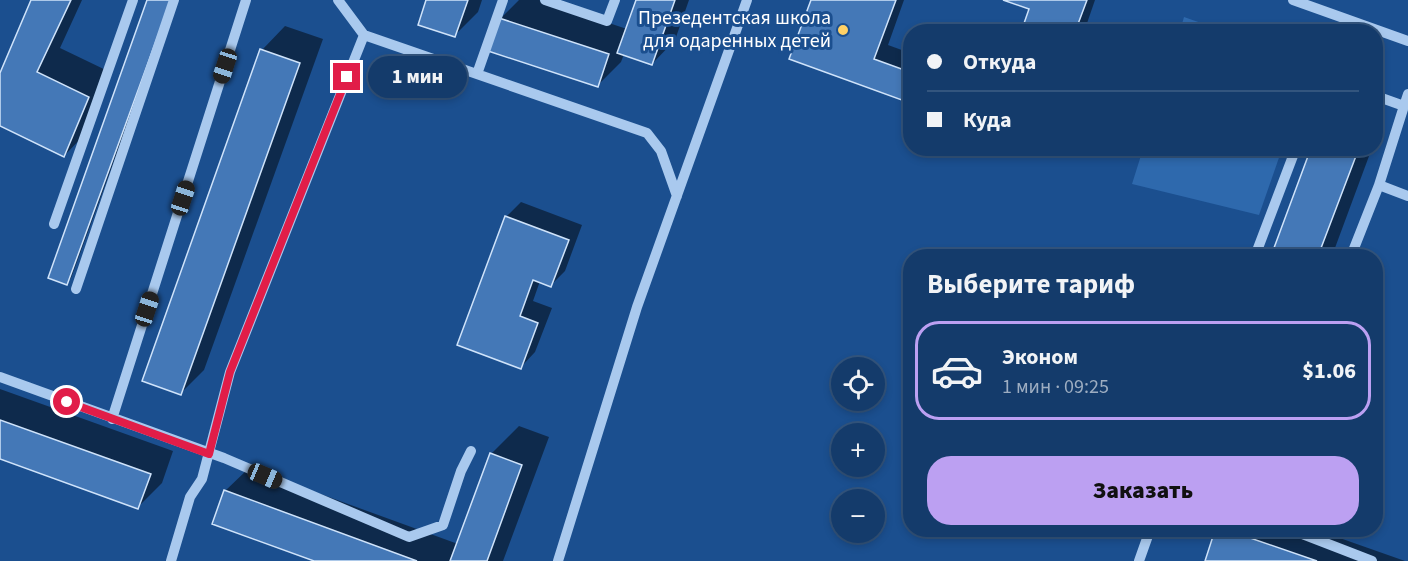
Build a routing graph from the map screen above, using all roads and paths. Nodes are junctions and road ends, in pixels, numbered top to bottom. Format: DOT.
graph roads {
  1 [pos="133,0"];
  2 [pos="174,0"];
  3 [pos="246,0"];
  4 [pos="338,0"];
  5 [pos="503,0"];
  6 [pos="545,0"];
  7 [pos="615,0"];
  8 [pos="747,0"];
  9 [pos="1293,0"];
  10 [pos="1360,24"];
  11 [pos="1383,32"];
  12 [pos="364,35"];
  13 [pos="1408,41"];
  14 [pos="477,74"];
  15 [pos="1408,94"];
  16 [pos="1383,98"];
  17 [pos="1404,106"];
  18 [pos="1293,156"];
  19 [pos="1379,185"];
  20 [pos="677,196"];
  21 [pos="1408,196"];
  22 [pos="54,224"];
  23 [pos="1258,249"];
  24 [pos="1353,249"];
  25 [pos="76,289"];
  26 [pos="0,377"];
  27 [pos="112,419"];
  28 [pos="471,451"];
  29 [pos="209,454"];
  30 [pos="1147,537"];
  31 [pos="1310,537"];
  32 [pos="171,561"];
  33 [pos="558,561"];
  34 [pos="1138,561"];
  35 [pos="1372,561"];
  1 -- 22 [label="street"];
  2 -- 25 [label="street"];
  3 -- 27 [label="street"];
  4 -- 12 [label="street"];
  5 -- 14 [label="street"];
  6 -- 7 [label="street"];
  8 -- 20 [label="street"];
  9 -- 10 [label="street"];
  11 -- 13 [label="street"];
  12 -- 14 [label="street"];
  12 -- 29 [label="street"];
  14 -- 20 [label="street"];
  15 -- 17 [label="street"];
  16 -- 17 [label="street"];
  17 -- 19 [label="street"];
  18 -- 23 [label="street"];
  19 -- 21 [label="street"];
  19 -- 24 [label="street"];
  20 -- 33 [label="street"];
  26 -- 27 [label="street"];
  27 -- 29 [label="street"];
  28 -- 29 [label="street"];
  29 -- 32 [label="street"];
  30 -- 34 [label="street"];
  31 -- 35 [label="street"];
}
